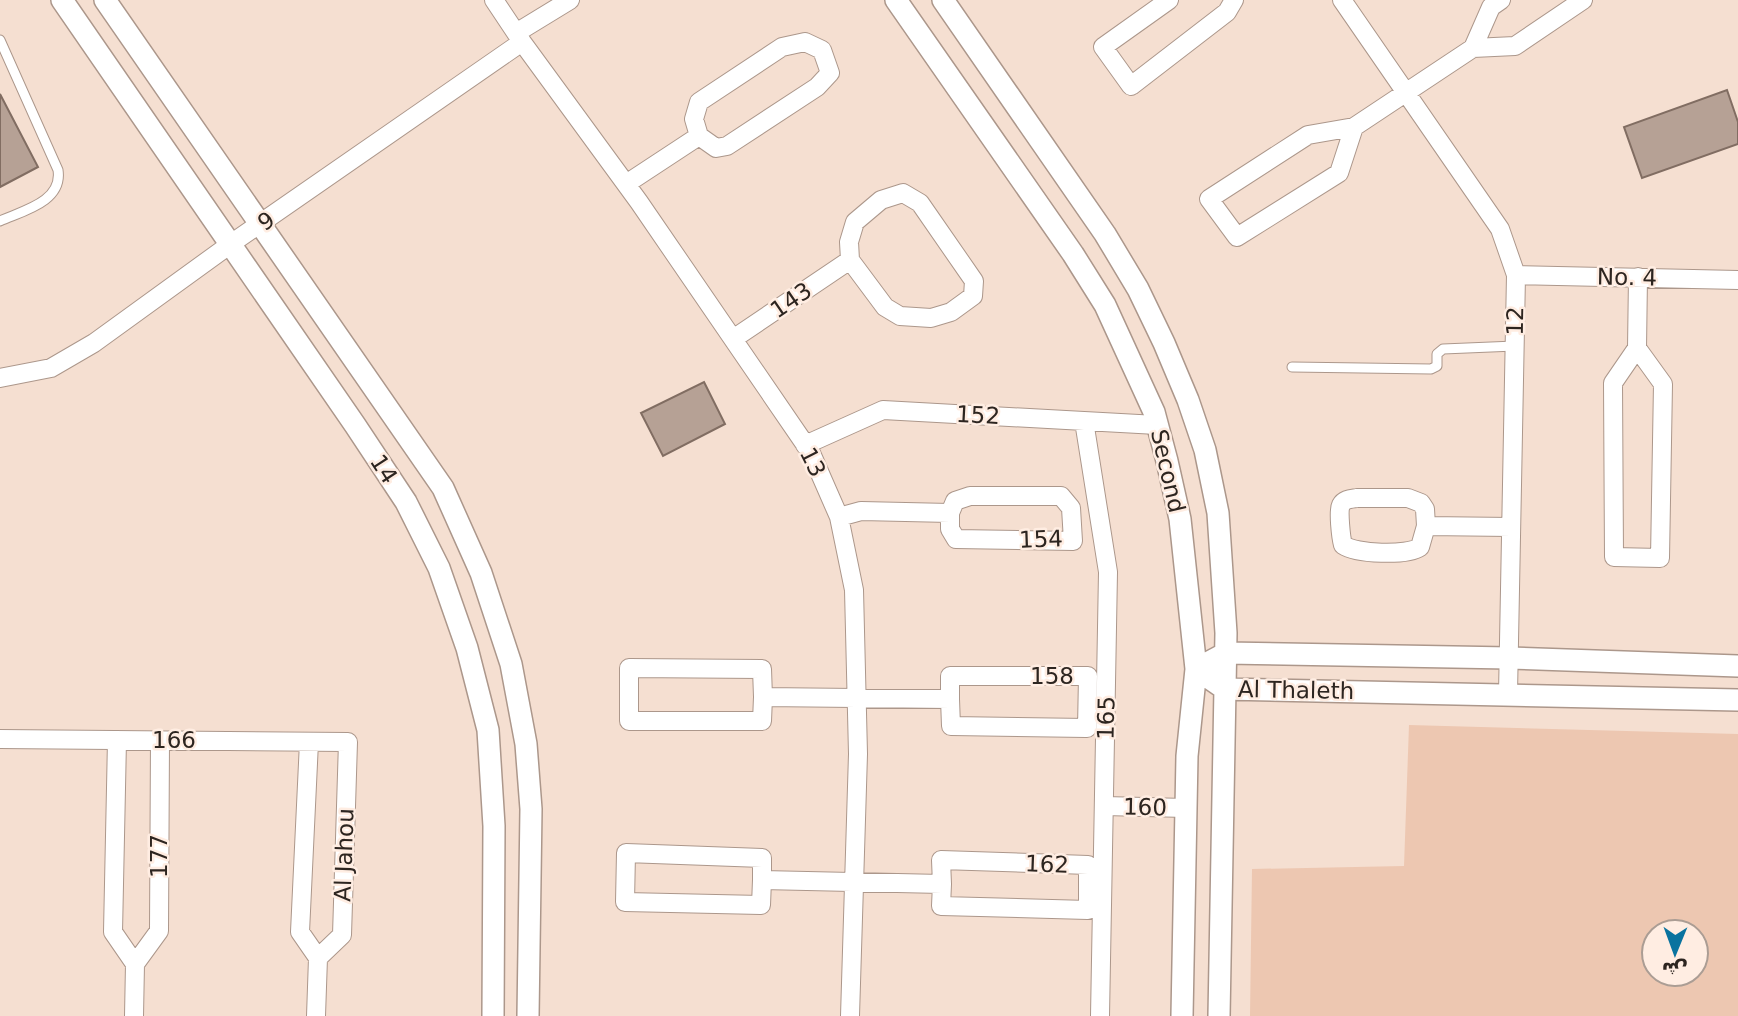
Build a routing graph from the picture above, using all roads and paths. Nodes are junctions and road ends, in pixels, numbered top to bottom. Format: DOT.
graph roads {
  1 [pos="62,0"];
  2 [pos="105,0"];
  3 [pos="494,0"];
  4 [pos="569,0"];
  5 [pos="896,0"];
  6 [pos="943,0"];
  7 [pos="1169,0"];
  8 [pos="1234,0"];
  9 [pos="1342,0"];
  10 [pos="1501,0"];
  11 [pos="1583,0"];
  12 [pos="519,38"];
  13 [pos="0,40"];
  14 [pos="1473,48"];
  15 [pos="1406,92"];
  16 [pos="1354,127"];
  17 [pos="699,136"];
  18 [pos="626,184"];
  19 [pos="0,220"];
  20 [pos="261,225"];
  21 [pos="232,243"];
  22 [pos="850,260"];
  23 [pos="1516,275"];
  24 [pos="1638,277"];
  25 [pos="1738,279"];
  26 [pos="733,339"];
  27 [pos="1515,346"];
  28 [pos="1637,348"];
  29 [pos="1292,367"];
  30 [pos="0,378"];
  31 [pos="1084,421"];
  32 [pos="1157,425"];
  33 [pos="806,445"];
  34 [pos="950,513"];
  35 [pos="839,517"];
  36 [pos="1426,526"];
  37 [pos="1511,527"];
  38 [pos="1226,653"];
  39 [pos="1508,658"];
  40 [pos="1738,666"];
  41 [pos="1196,669"];
  42 [pos="1225,689"];
  43 [pos="1508,694"];
  44 [pos="763,697"];
  45 [pos="857,697"];
  46 [pos="950,699"];
  47 [pos="1738,699"];
  48 [pos="0,739"];
  49 [pos="117,740"];
  50 [pos="160,740"];
  51 [pos="309,742"];
  52 [pos="348,742"];
  53 [pos="1104,806"];
  54 [pos="1186,808"];
  55 [pos="762,880"];
  56 [pos="854,882"];
  57 [pos="942,884"];
  58 [pos="318,958"];
  59 [pos="135,964"];
  60 [pos="134,1016"];
  61 [pos="316,1016"];
  62 [pos="493,1016"];
  63 [pos="528,1016"];
  64 [pos="850,1016"];
  65 [pos="1100,1016"];
  66 [pos="1182,1016"];
  67 [pos="1219,1016"];
  1 -- 21 [label="street, 14"];
  2 -- 20 [label="street, 14"];
  3 -- 12 [label="street, 13"];
  4 -- 12 [label="street, 9"];
  5 -- 32 [label="street, Second"];
  6 -- 38 [label="street, Second"];
  7 -- 8 [label="street"];
  9 -- 15 [label="street, 12"];
  10 -- 14 [label="street"];
  11 -- 14 [label="street"];
  12 -- 18 [label="street, 13"];
  12 -- 20 [label="street, 9"];
  13 -- 19 [label="lane"];
  14 -- 15 [label="street"];
  15 -- 16 [label="street"];
  15 -- 23 [label="street, 12"];
  16 -- 16 [label="street"];
  17 -- 17 [label="street"];
  17 -- 18 [label="street"];
  18 -- 26 [label="street, 13"];
  20 -- 21 [label="street, 9"];
  20 -- 63 [label="street, 14"];
  21 -- 30 [label="street, 9"];
  21 -- 62 [label="street, 14"];
  22 -- 22 [label="street"];
  22 -- 26 [label="street, 143"];
  23 -- 24 [label="street, No. 4"];
  23 -- 27 [label="street, 12"];
  24 -- 25 [label="street, No. 4"];
  24 -- 28 [label="street"];
  26 -- 33 [label="street, 13"];
  27 -- 29 [label="lane"];
  27 -- 37 [label="street, 12"];
  28 -- 28 [label="street"];
  31 -- 32 [label="street, 152"];
  31 -- 33 [label="street, 152"];
  31 -- 53 [label="street, 165"];
  32 -- 41 [label="street, Second"];
  33 -- 35 [label="street, 13"];
  34 -- 34 [label="street, 154"];
  34 -- 35 [label="street"];
  35 -- 45 [label="street, 13"];
  36 -- 36 [label="street"];
  36 -- 37 [label="street"];
  37 -- 39 [label="street, 12"];
  38 -- 39 [label="street, Al Thaleth"];
  38 -- 41 [label="street, Al Thaleth"];
  38 -- 42 [label="street, Second"];
  39 -- 40 [label="street, Al Thaleth"];
  39 -- 43 [label="street, 12"];
  41 -- 42 [label="street, Al Thaleth"];
  41 -- 54 [label="street, Second"];
  42 -- 43 [label="street, Al Thaleth"];
  42 -- 67 [label="street, Second"];
  43 -- 47 [label="street, Al Thaleth"];
  44 -- 44 [label="street"];
  44 -- 45 [label="street"];
  45 -- 46 [label="street"];
  45 -- 56 [label="street, 13"];
  46 -- 46 [label="street, 158"];
  48 -- 49 [label="street, 166"];
  49 -- 50 [label="street, 166"];
  49 -- 59 [label="street, 177"];
  50 -- 51 [label="street, 166"];
  50 -- 59 [label="street, 177"];
  51 -- 52 [label="street, 166"];
  51 -- 58 [label="street, Al Jahou"];
  52 -- 58 [label="street, Al Jahou"];
  53 -- 54 [label="street, 160"];
  53 -- 65 [label="street, 165"];
  54 -- 66 [label="street, Second"];
  55 -- 55 [label="street"];
  55 -- 56 [label="street"];
  56 -- 57 [label="street"];
  56 -- 64 [label="street, 13"];
  57 -- 57 [label="street, 162"];
  58 -- 61 [label="street"];
  59 -- 60 [label="street"];
}
